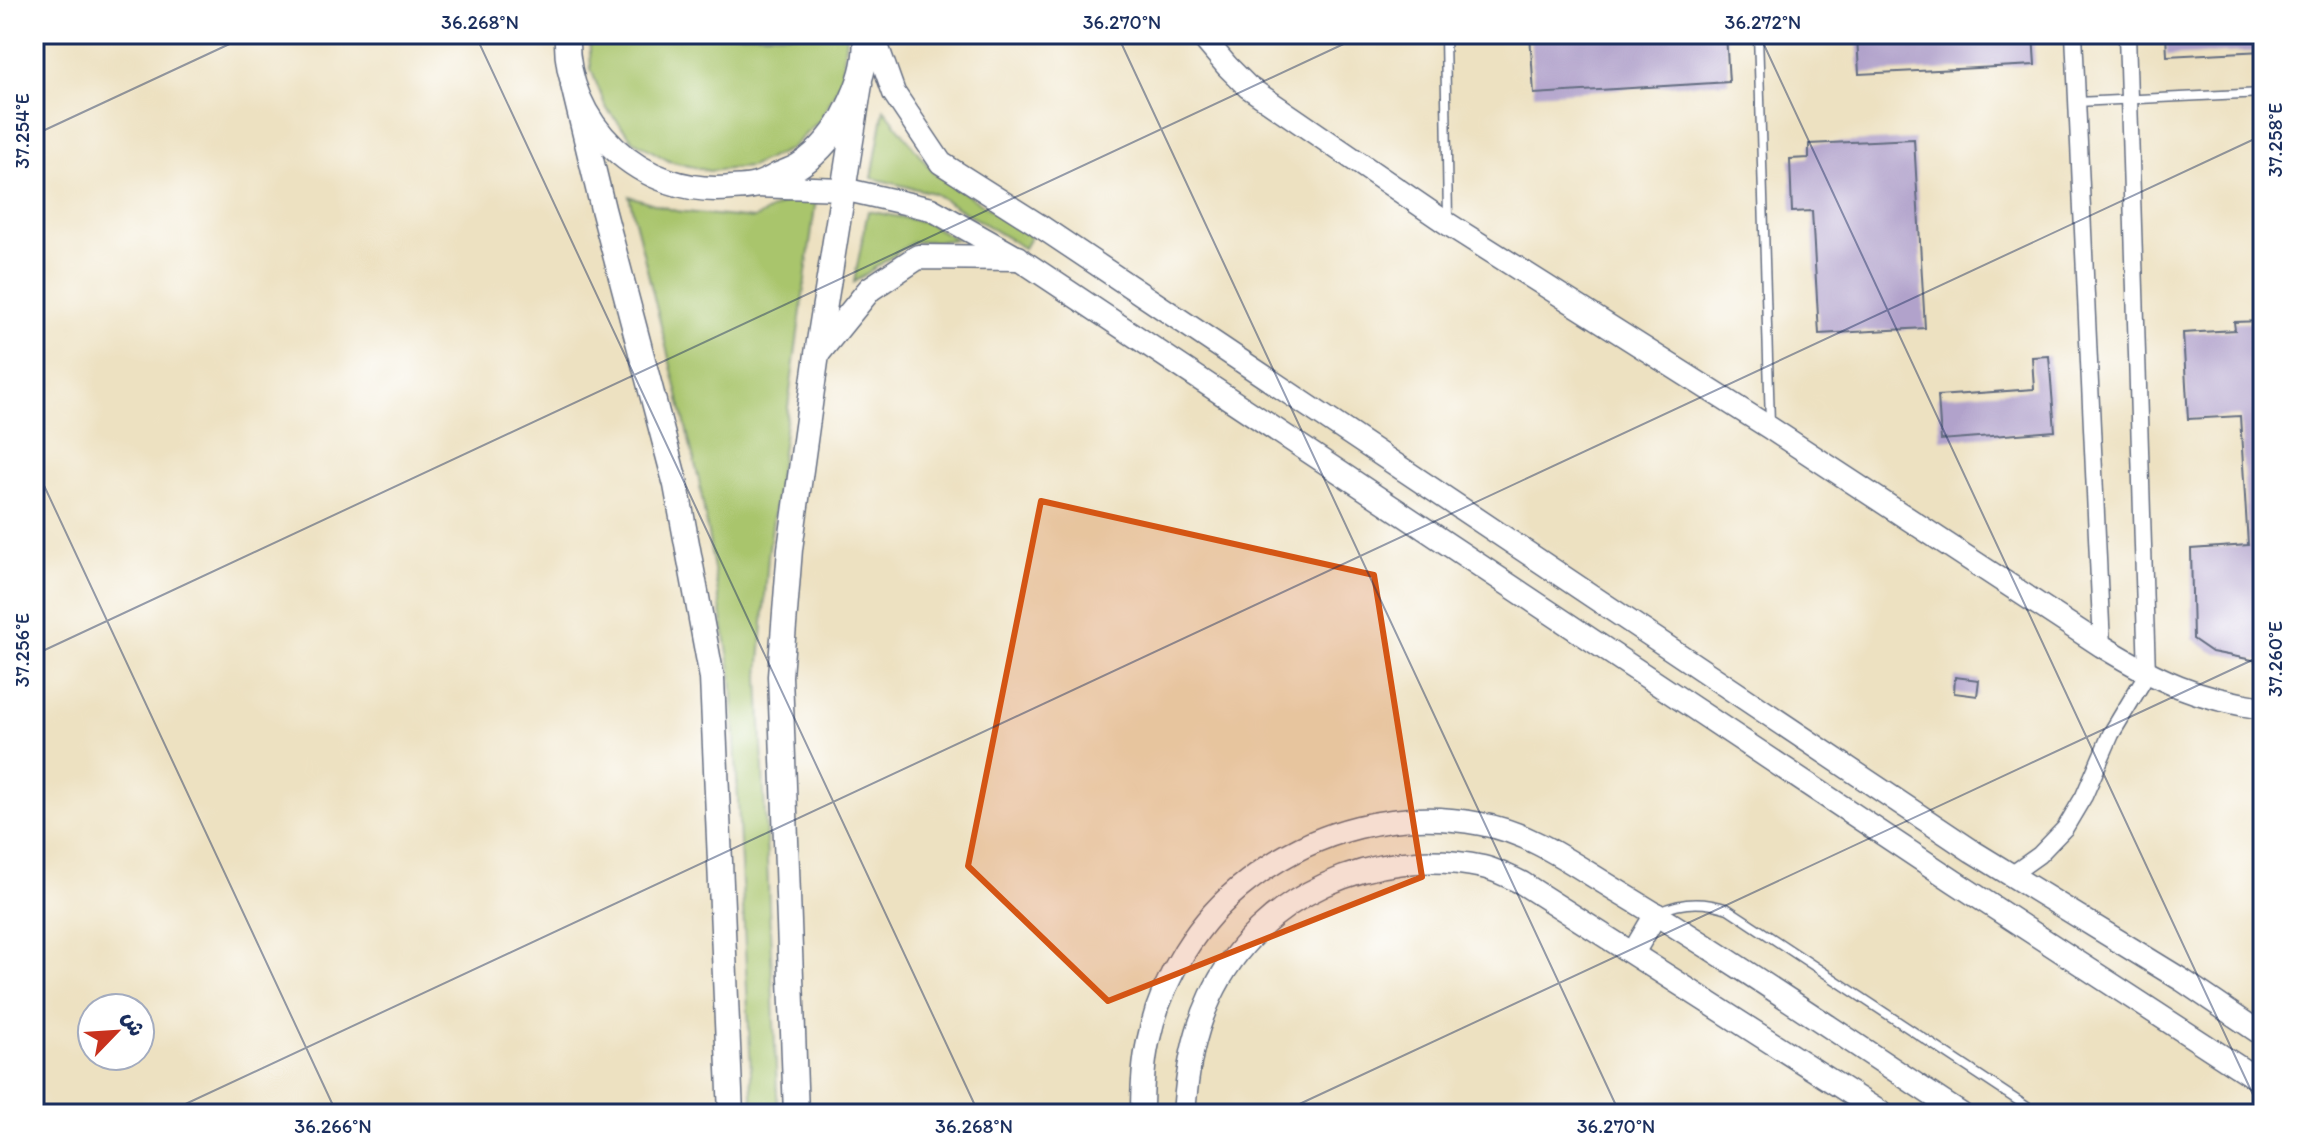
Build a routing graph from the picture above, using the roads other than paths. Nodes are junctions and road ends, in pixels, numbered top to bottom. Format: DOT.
graph roads {
  1 [pos="567,34"];
  2 [pos="865,34"];
  3 [pos="873,34"];
  4 [pos="1200,34"];
  5 [pos="1445,34"];
  6 [pos="1758,34"];
  7 [pos="2074,34"];
  8 [pos="2127,34"];
  9 [pos="860,84"];
  10 [pos="573,85"];
  11 [pos="2263,93"];
  12 [pos="2130,100"];
  13 [pos="2077,102"];
  14 [pos="755,186"];
  15 [pos="843,189"];
  16 [pos="1448,224"];
  17 [pos="1018,258"];
  18 [pos="817,354"];
  19 [pos="1770,428"];
  20 [pos="2102,646"];
  21 [pos="2147,674"];
  22 [pos="2263,708"];
  23 [pos="1972,851"];
  24 [pos="2011,875"];
  25 [pos="1955,882"];
  26 [pos="1656,914"];
  27 [pos="1633,953"];
  28 [pos="2263,1035"];
  29 [pos="2263,1083"];
  30 [pos="731,1114"];
  31 [pos="796,1114"];
  32 [pos="1142,1114"];
  33 [pos="1184,1114"];
  34 [pos="1883,1114"];
  35 [pos="1961,1114"];
  36 [pos="2038,1114"];
  1 -- 10 [label="main road"];
  2 -- 9 [label="main road"];
  3 -- 23 [label="main road"];
  4 -- 16 [label="main road"];
  5 -- 16 [label="lane"];
  6 -- 19 [label="lane"];
  7 -- 13 [label="street"];
  8 -- 12 [label="street"];
  9 -- 14 [label="main road"];
  9 -- 15 [label="main road"];
  10 -- 14 [label="main road"];
  10 -- 30 [label="main road"];
  11 -- 12 [label="lane"];
  12 -- 13 [label="lane"];
  12 -- 21 [label="street"];
  13 -- 20 [label="street"];
  14 -- 15 [label="main road"];
  15 -- 17 [label="main road"];
  15 -- 18 [label="main road"];
  16 -- 19 [label="main road"];
  17 -- 18 [label="main road"];
  17 -- 25 [label="main road"];
  18 -- 31 [label="main road"];
  19 -- 20 [label="main road"];
  20 -- 21 [label="main road"];
  21 -- 22 [label="main road"];
  21 -- 24 [label="street"];
  23 -- 24 [label="main road"];
  23 -- 25 [label="main road"];
  24 -- 28 [label="main road"];
  25 -- 29 [label="main road"];
  26 -- 27 [label="main road"];
  26 -- 32 [label="main road"];
  26 -- 35 [label="main road"];
  26 -- 36 [label="lane"];
  27 -- 33 [label="main road"];
  27 -- 34 [label="main road"];
}
